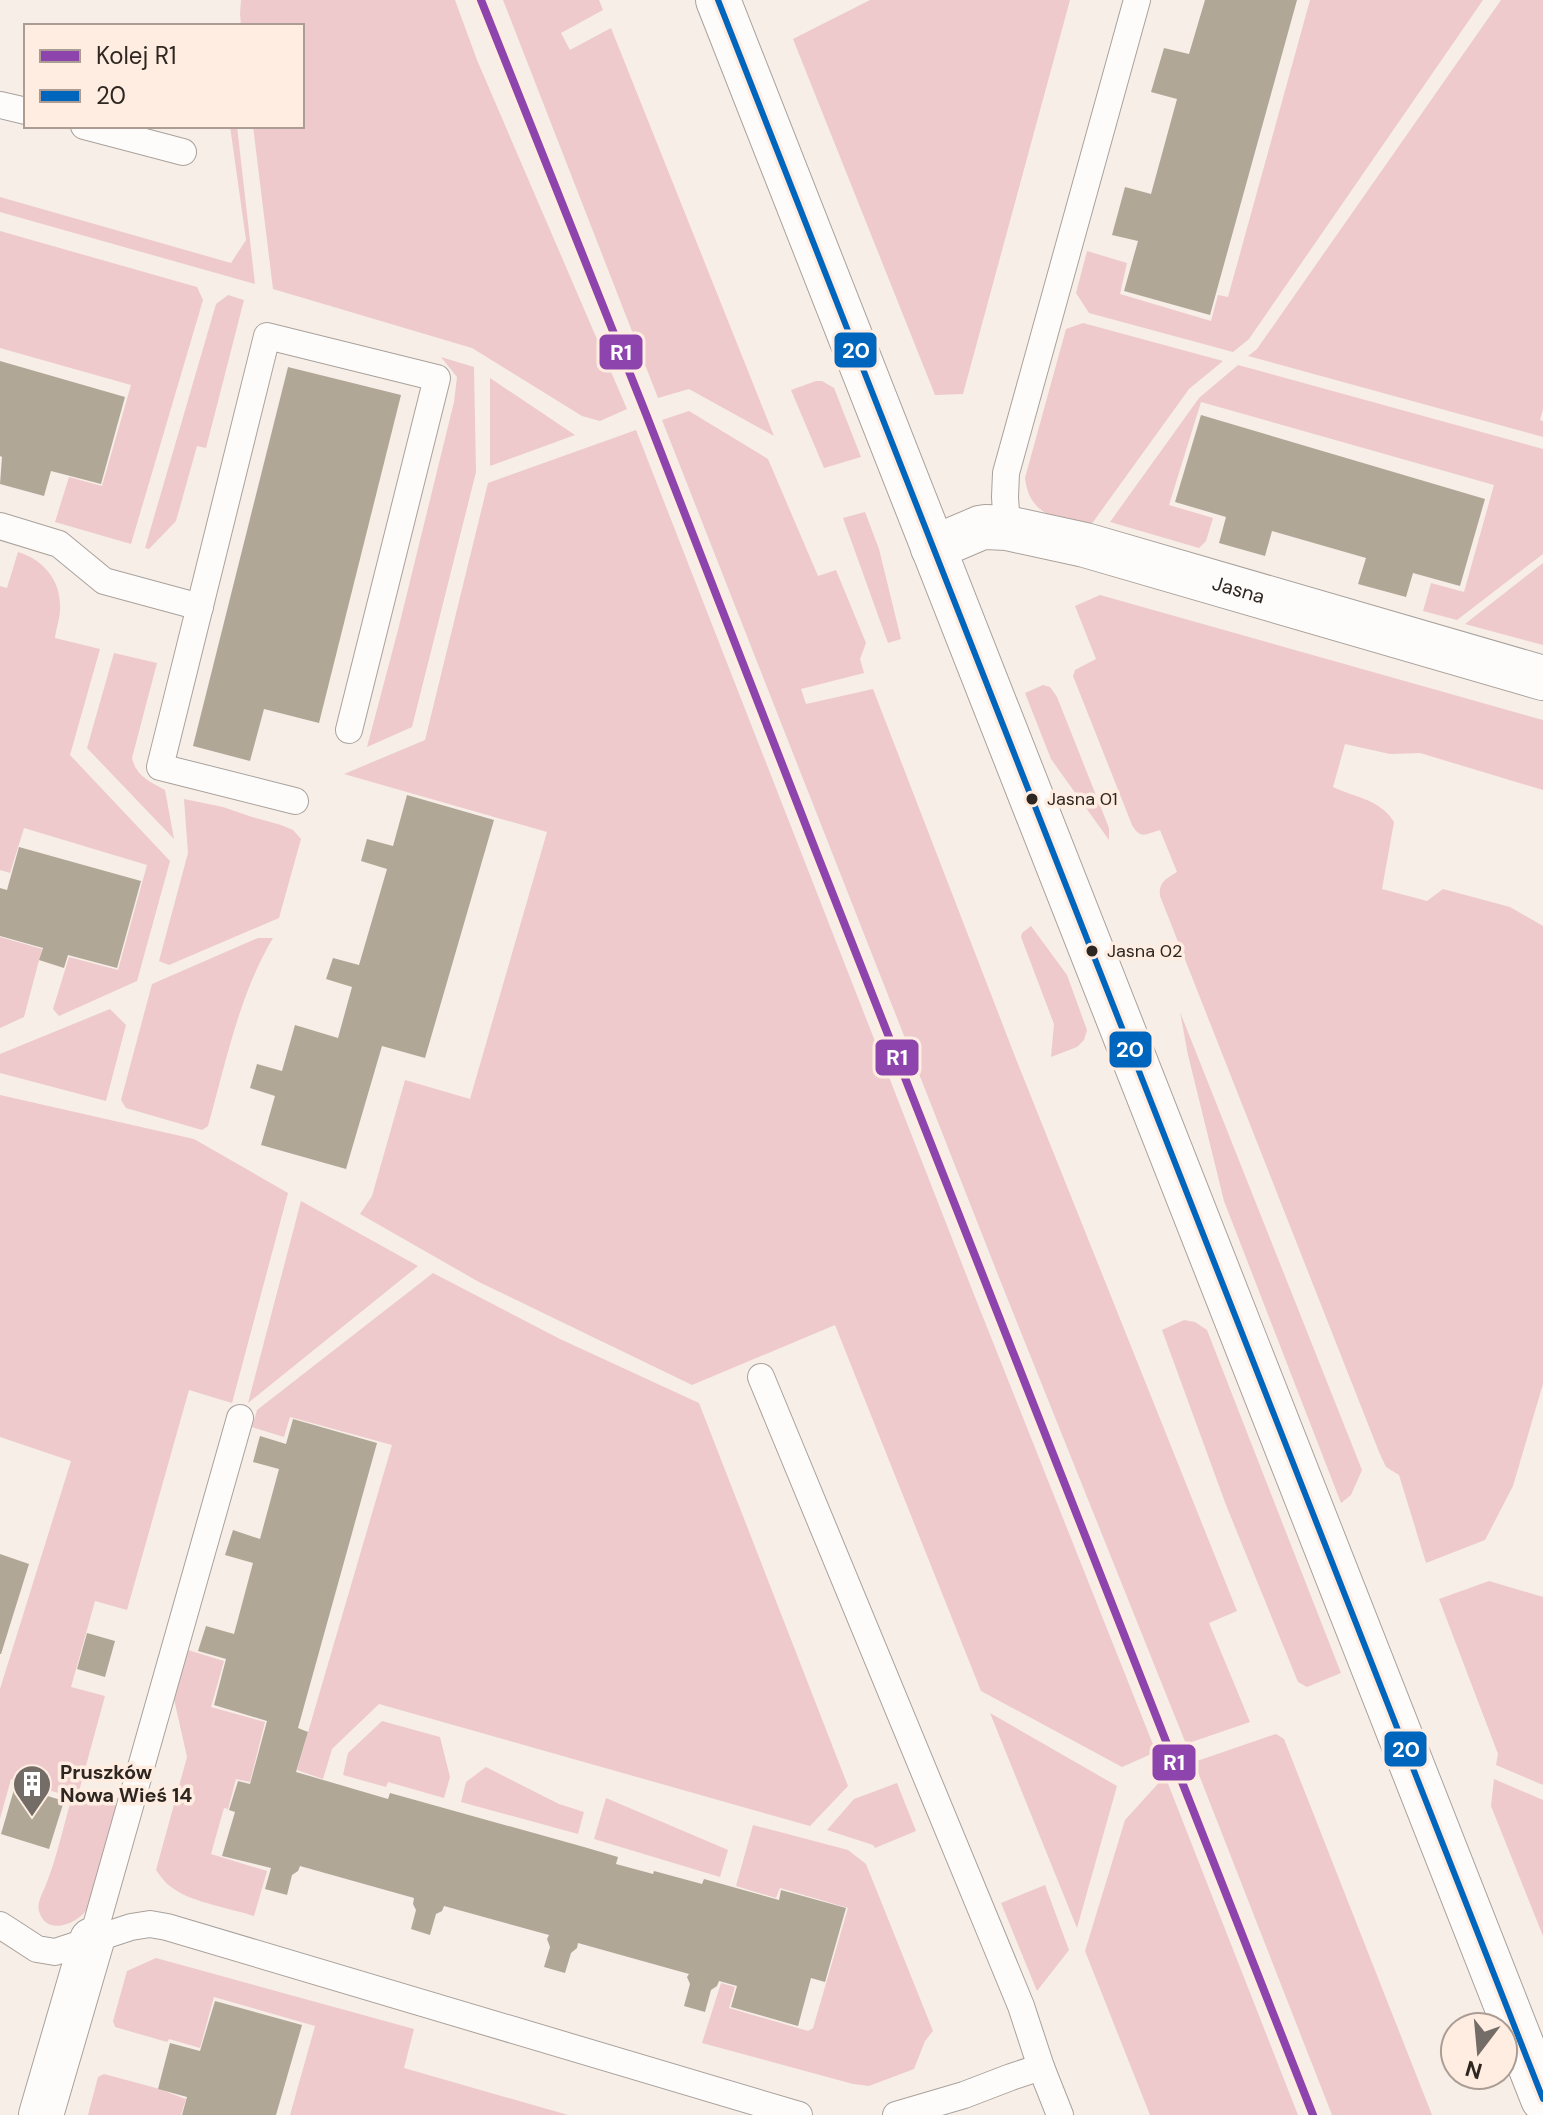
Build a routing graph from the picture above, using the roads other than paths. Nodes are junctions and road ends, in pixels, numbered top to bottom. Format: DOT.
graph roads {
  1 [pos="718,0"];
  2 [pos="1137,0"];
  3 [pos="0,105"];
  4 [pos="24,111"];
  5 [pos="92,128"];
  6 [pos="183,152"];
  7 [pos="0,526"];
  8 [pos="1007,528"];
  9 [pos="933,548"];
  10 [pos="200,607"];
  11 [pos="1543,678"];
  12 [pos="349,730"];
  13 [pos="295,801"];
  14 [pos="761,1377"];
  15 [pos="240,1418"];
  16 [pos="0,1925"];
  17 [pos="92,1940"];
  18 [pos="1041,2067"];
  19 [pos="1543,2099"];
  20 [pos="41,2115"];
  21 [pos="799,2115"];
  22 [pos="896,2115"];
  23 [pos="1060,2115"];
  1 -- 9 [label="street"];
  2 -- 8 [label="lane"];
  3 -- 4 [label="lane"];
  5 -- 6 [label="lane"];
  7 -- 10 [label="lane"];
  8 -- 9 [label="street, Jasna"];
  8 -- 11 [label="street, Jasna"];
  9 -- 19 [label="street"];
  10 -- 12 [label="lane"];
  10 -- 13 [label="lane"];
  14 -- 18 [label="lane"];
  15 -- 17 [label="lane"];
  16 -- 17 [label="lane"];
  17 -- 20 [label="street"];
  17 -- 21 [label="lane"];
  18 -- 22 [label="lane"];
  18 -- 23 [label="lane"];
}
